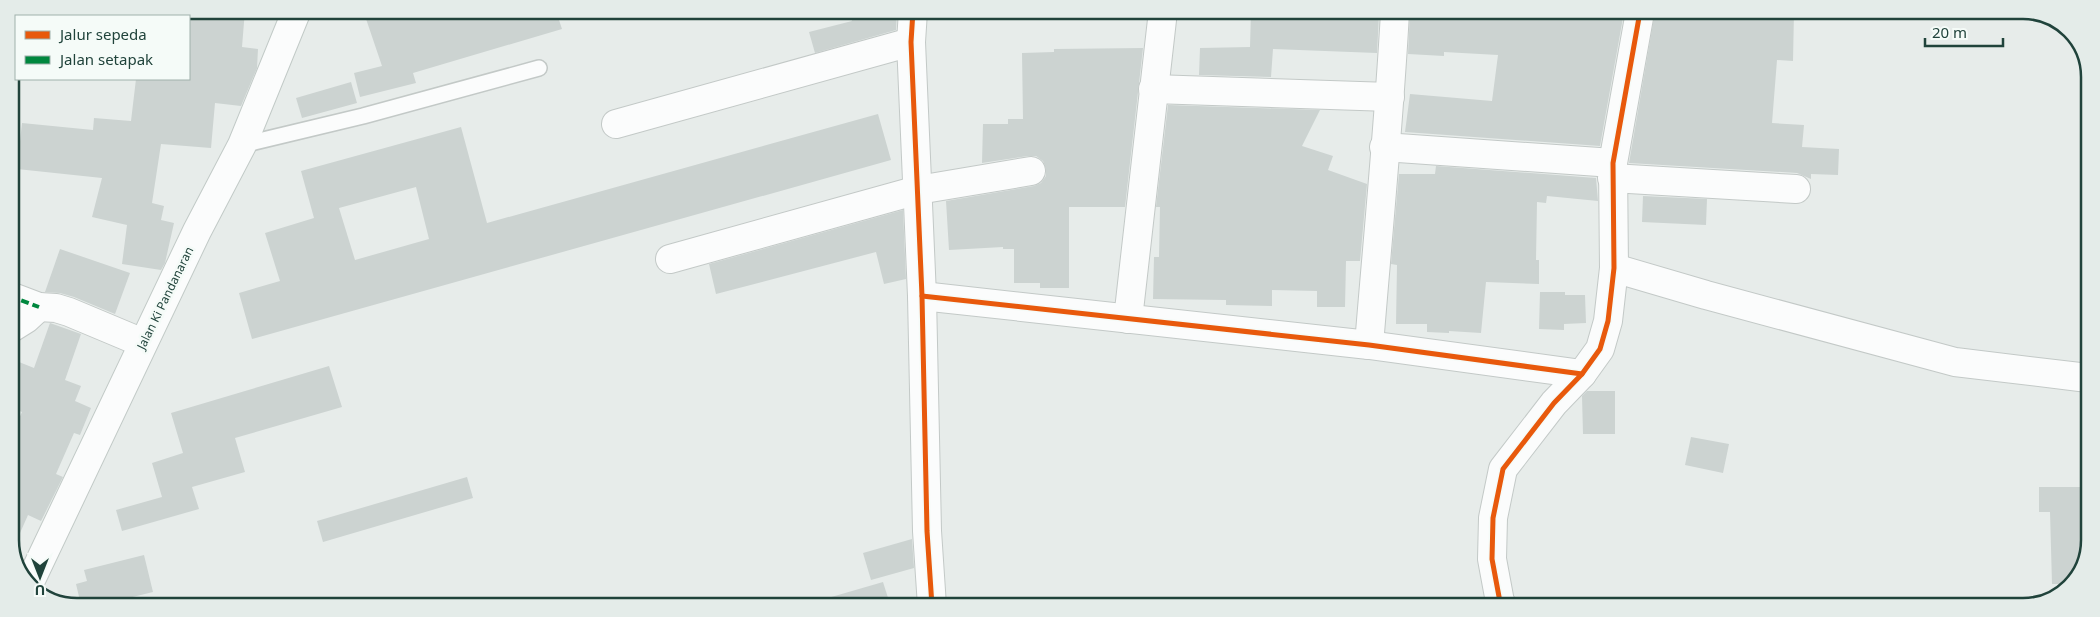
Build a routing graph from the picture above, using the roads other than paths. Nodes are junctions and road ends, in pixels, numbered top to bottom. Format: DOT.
graph roads {
  1 [pos="293,19"];
  2 [pos="913,19"];
  3 [pos="1162,19"];
  4 [pos="1395,19"];
  5 [pos="1639,19"];
  6 [pos="911,42"];
  7 [pos="539,68"];
  8 [pos="1153,89"];
  9 [pos="1390,97"];
  10 [pos="616,124"];
  11 [pos="242,145"];
  12 [pos="1384,147"];
  13 [pos="1031,171"];
  14 [pos="1613,171"];
  15 [pos="1796,189"];
  16 [pos="918,190"];
  17 [pos="670,259"];
  18 [pos="1614,268"];
  19 [pos="922,296"];
  20 [pos="19,299"];
  21 [pos="39,307"];
  22 [pos="1128,319"];
  23 [pos="19,324"];
  24 [pos="143,343"];
  25 [pos="1370,345"];
  26 [pos="1582,374"];
  27 [pos="2081,377"];
  28 [pos="32,577"];
  29 [pos="928,598"];
  30 [pos="1499,598"];
  1 -- 11 [label="street, Jalan Ki Pandanaran"];
  2 -- 6 [label="street"];
  3 -- 8 [label="street"];
  4 -- 9 [label="street"];
  5 -- 14 [label="street"];
  6 -- 10 [label="street"];
  6 -- 16 [label="street"];
  7 -- 11 [label="lane"];
  8 -- 9 [label="street"];
  8 -- 22 [label="street"];
  9 -- 12 [label="street"];
  11 -- 24 [label="street, Jalan Ki Pandanaran"];
  12 -- 14 [label="street"];
  12 -- 25 [label="street"];
  13 -- 16 [label="street"];
  14 -- 15 [label="street"];
  14 -- 18 [label="street"];
  16 -- 17 [label="street"];
  16 -- 19 [label="street"];
  18 -- 26 [label="street"];
  18 -- 27 [label="street"];
  19 -- 22 [label="street"];
  19 -- 29 [label="street"];
  20 -- 21 [label="street"];
  21 -- 23 [label="street"];
  21 -- 24 [label="street"];
  22 -- 25 [label="street"];
  24 -- 28 [label="street, Jalan Ki Pandanaran"];
  25 -- 26 [label="street"];
  26 -- 30 [label="street"];
}
